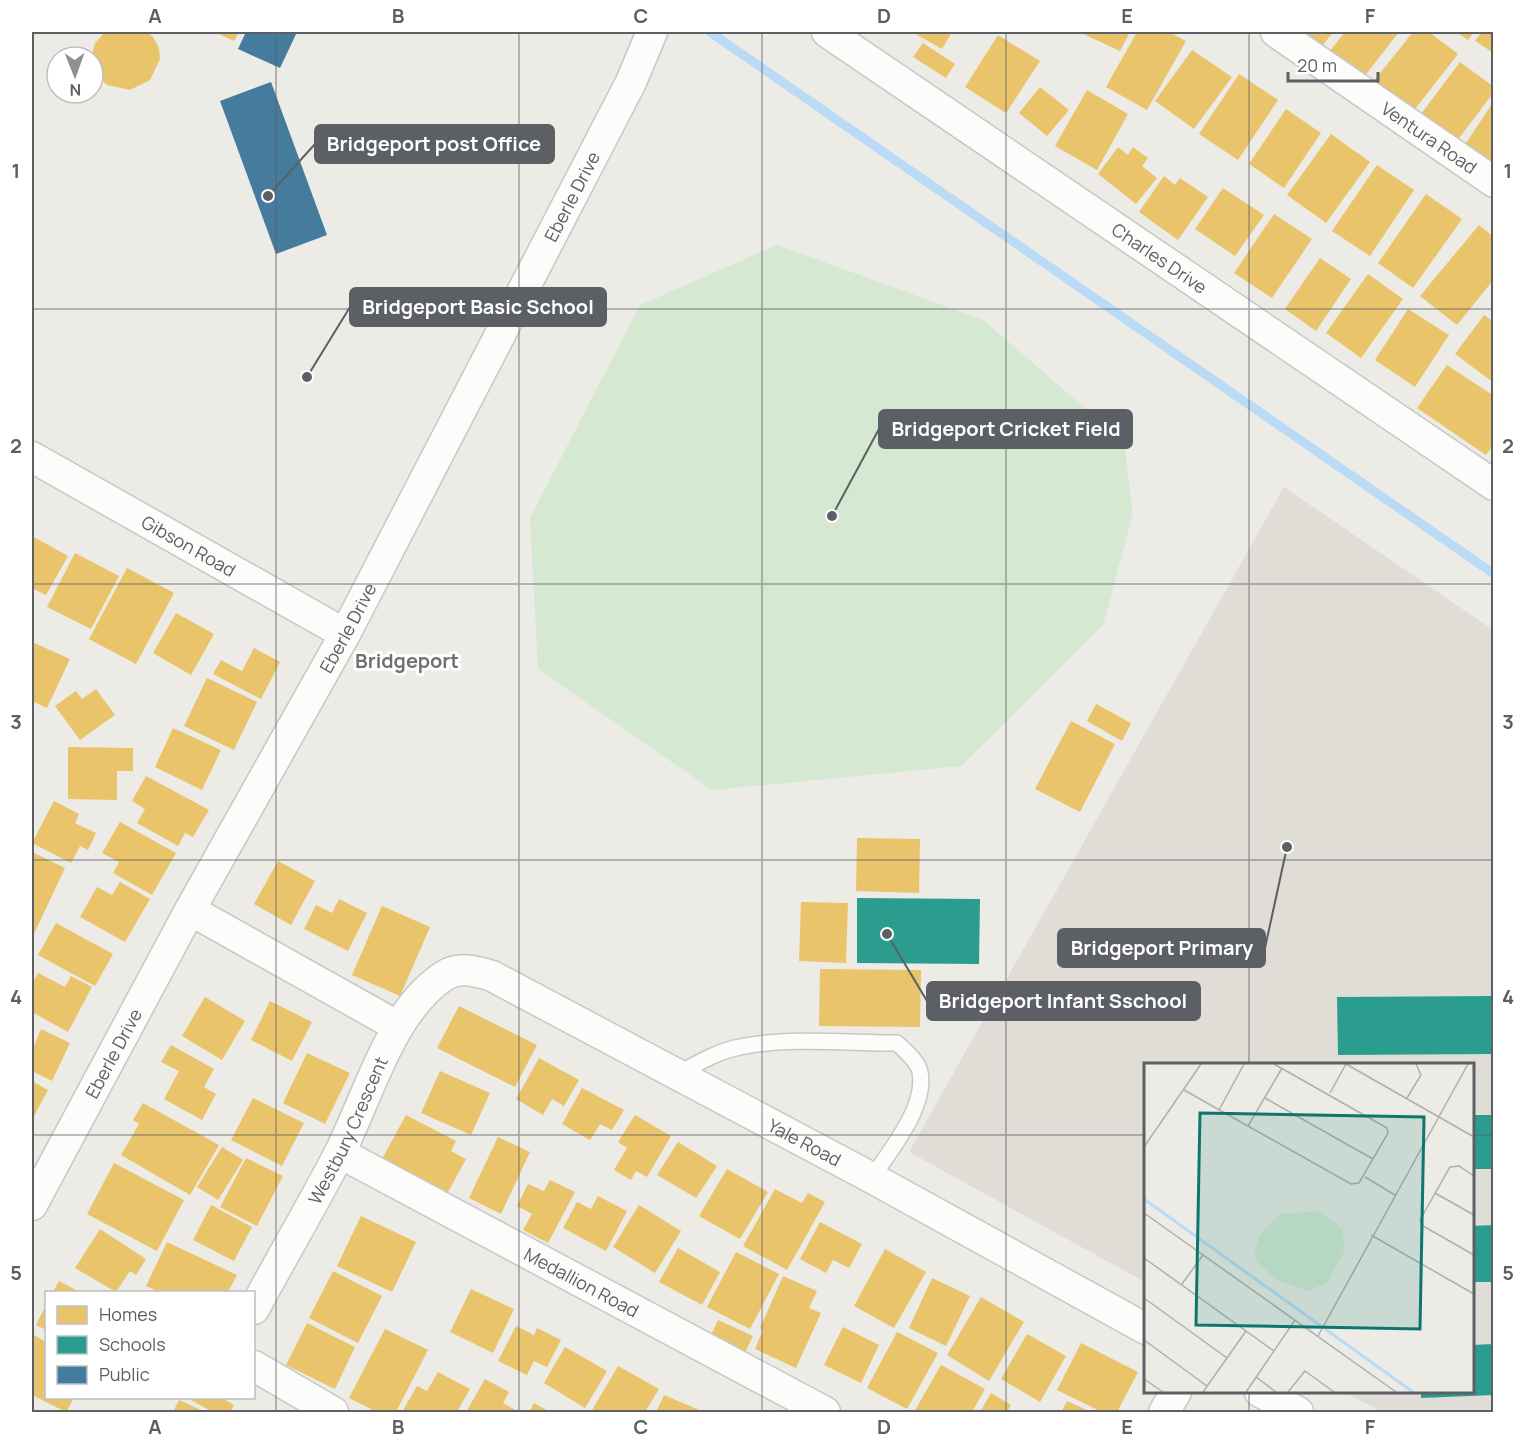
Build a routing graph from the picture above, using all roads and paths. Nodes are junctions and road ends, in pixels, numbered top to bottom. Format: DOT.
graph roads {
  1 [pos="1276,32"];
  2 [pos="650,36"];
  3 [pos="846,37"];
  4 [pos="1494,182"];
  5 [pos="32,457"];
  6 [pos="1490,476"];
  7 [pos="345,634"];
  8 [pos="190,910"];
  9 [pos="460,970"];
  10 [pos="397,1026"];
  11 [pos="678,1074"];
  12 [pos="340,1153"];
  13 [pos="872,1178"];
  14 [pos="32,1204"];
  15 [pos="255,1307"];
  16 [pos="1144,1328"];
  17 [pos="255,1367"];
  18 [pos="1175,1393"];
  19 [pos="1262,1393"];
  20 [pos="333,1413"];
  21 [pos="825,1413"];
  22 [pos="1164,1413"];
  23 [pos="1298,1413"];
  1 -- 4 [label="street, Ventura Road"];
  2 -- 7 [label="street, Eberle Drive"];
  3 -- 6 [label="street, Charles Drive"];
  5 -- 7 [label="street, Gibson Road"];
  7 -- 8 [label="street, Eberle Drive"];
  8 -- 10 [label="street"];
  8 -- 14 [label="street, Eberle Drive"];
  9 -- 10 [label="street, Westbury Crescent"];
  9 -- 11 [label="street, Yale Road"];
  10 -- 12 [label="street, Westbury Crescent"];
  11 -- 13 [label="street, Yale Road"];
  11 -- 13 [label="lane"];
  12 -- 15 [label="street, Westbury Crescent"];
  12 -- 21 [label="street, Medallion Road"];
  13 -- 16 [label="street, Yale Road"];
  17 -- 20 [label="street"];
  18 -- 22 [label="street"];
  19 -- 23 [label="street"];
}
